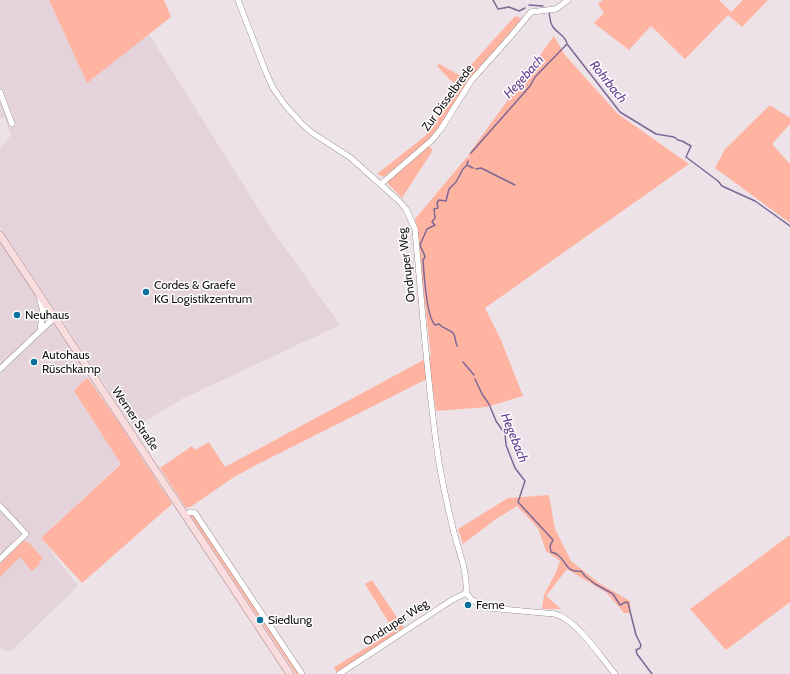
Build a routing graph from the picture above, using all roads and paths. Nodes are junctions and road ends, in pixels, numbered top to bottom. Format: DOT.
graph roads {
  1 [pos="238,0"];
  2 [pos="568,0"];
  3 [pos="0,92"];
  4 [pos="12,124"];
  5 [pos="381,184"];
  6 [pos="0,235"];
  7 [pos="39,296"];
  8 [pos="54,318"];
  9 [pos="40,331"];
  10 [pos="0,369"];
  11 [pos="0,506"];
  12 [pos="185,515"];
  13 [pos="0,560"];
  14 [pos="466,593"];
  15 [pos="290,674"];
  16 [pos="302,674"];
  17 [pos="339,674"];
  18 [pos="615,674"];
  1 -- 5 [label="street, Ondruper Weg"];
  2 -- 5 [label="street, Zur Disselbrede"];
  3 -- 4 [label="street"];
  5 -- 14 [label="street, Ondruper Weg"];
  6 -- 7 [label="main road, Werner Straße"];
  7 -- 8 [label="main road, Werner Straße"];
  7 -- 9 [label="street"];
  8 -- 9 [label="street"];
  8 -- 12 [label="main road, Werner Straße"];
  9 -- 10 [label="street"];
  11 -- 13 [label="street"];
  12 -- 15 [label="main road, Werner Straße"];
  12 -- 16 [label="street"];
  14 -- 17 [label="street, Ondruper Weg"];
  14 -- 18 [label="street"];
}
